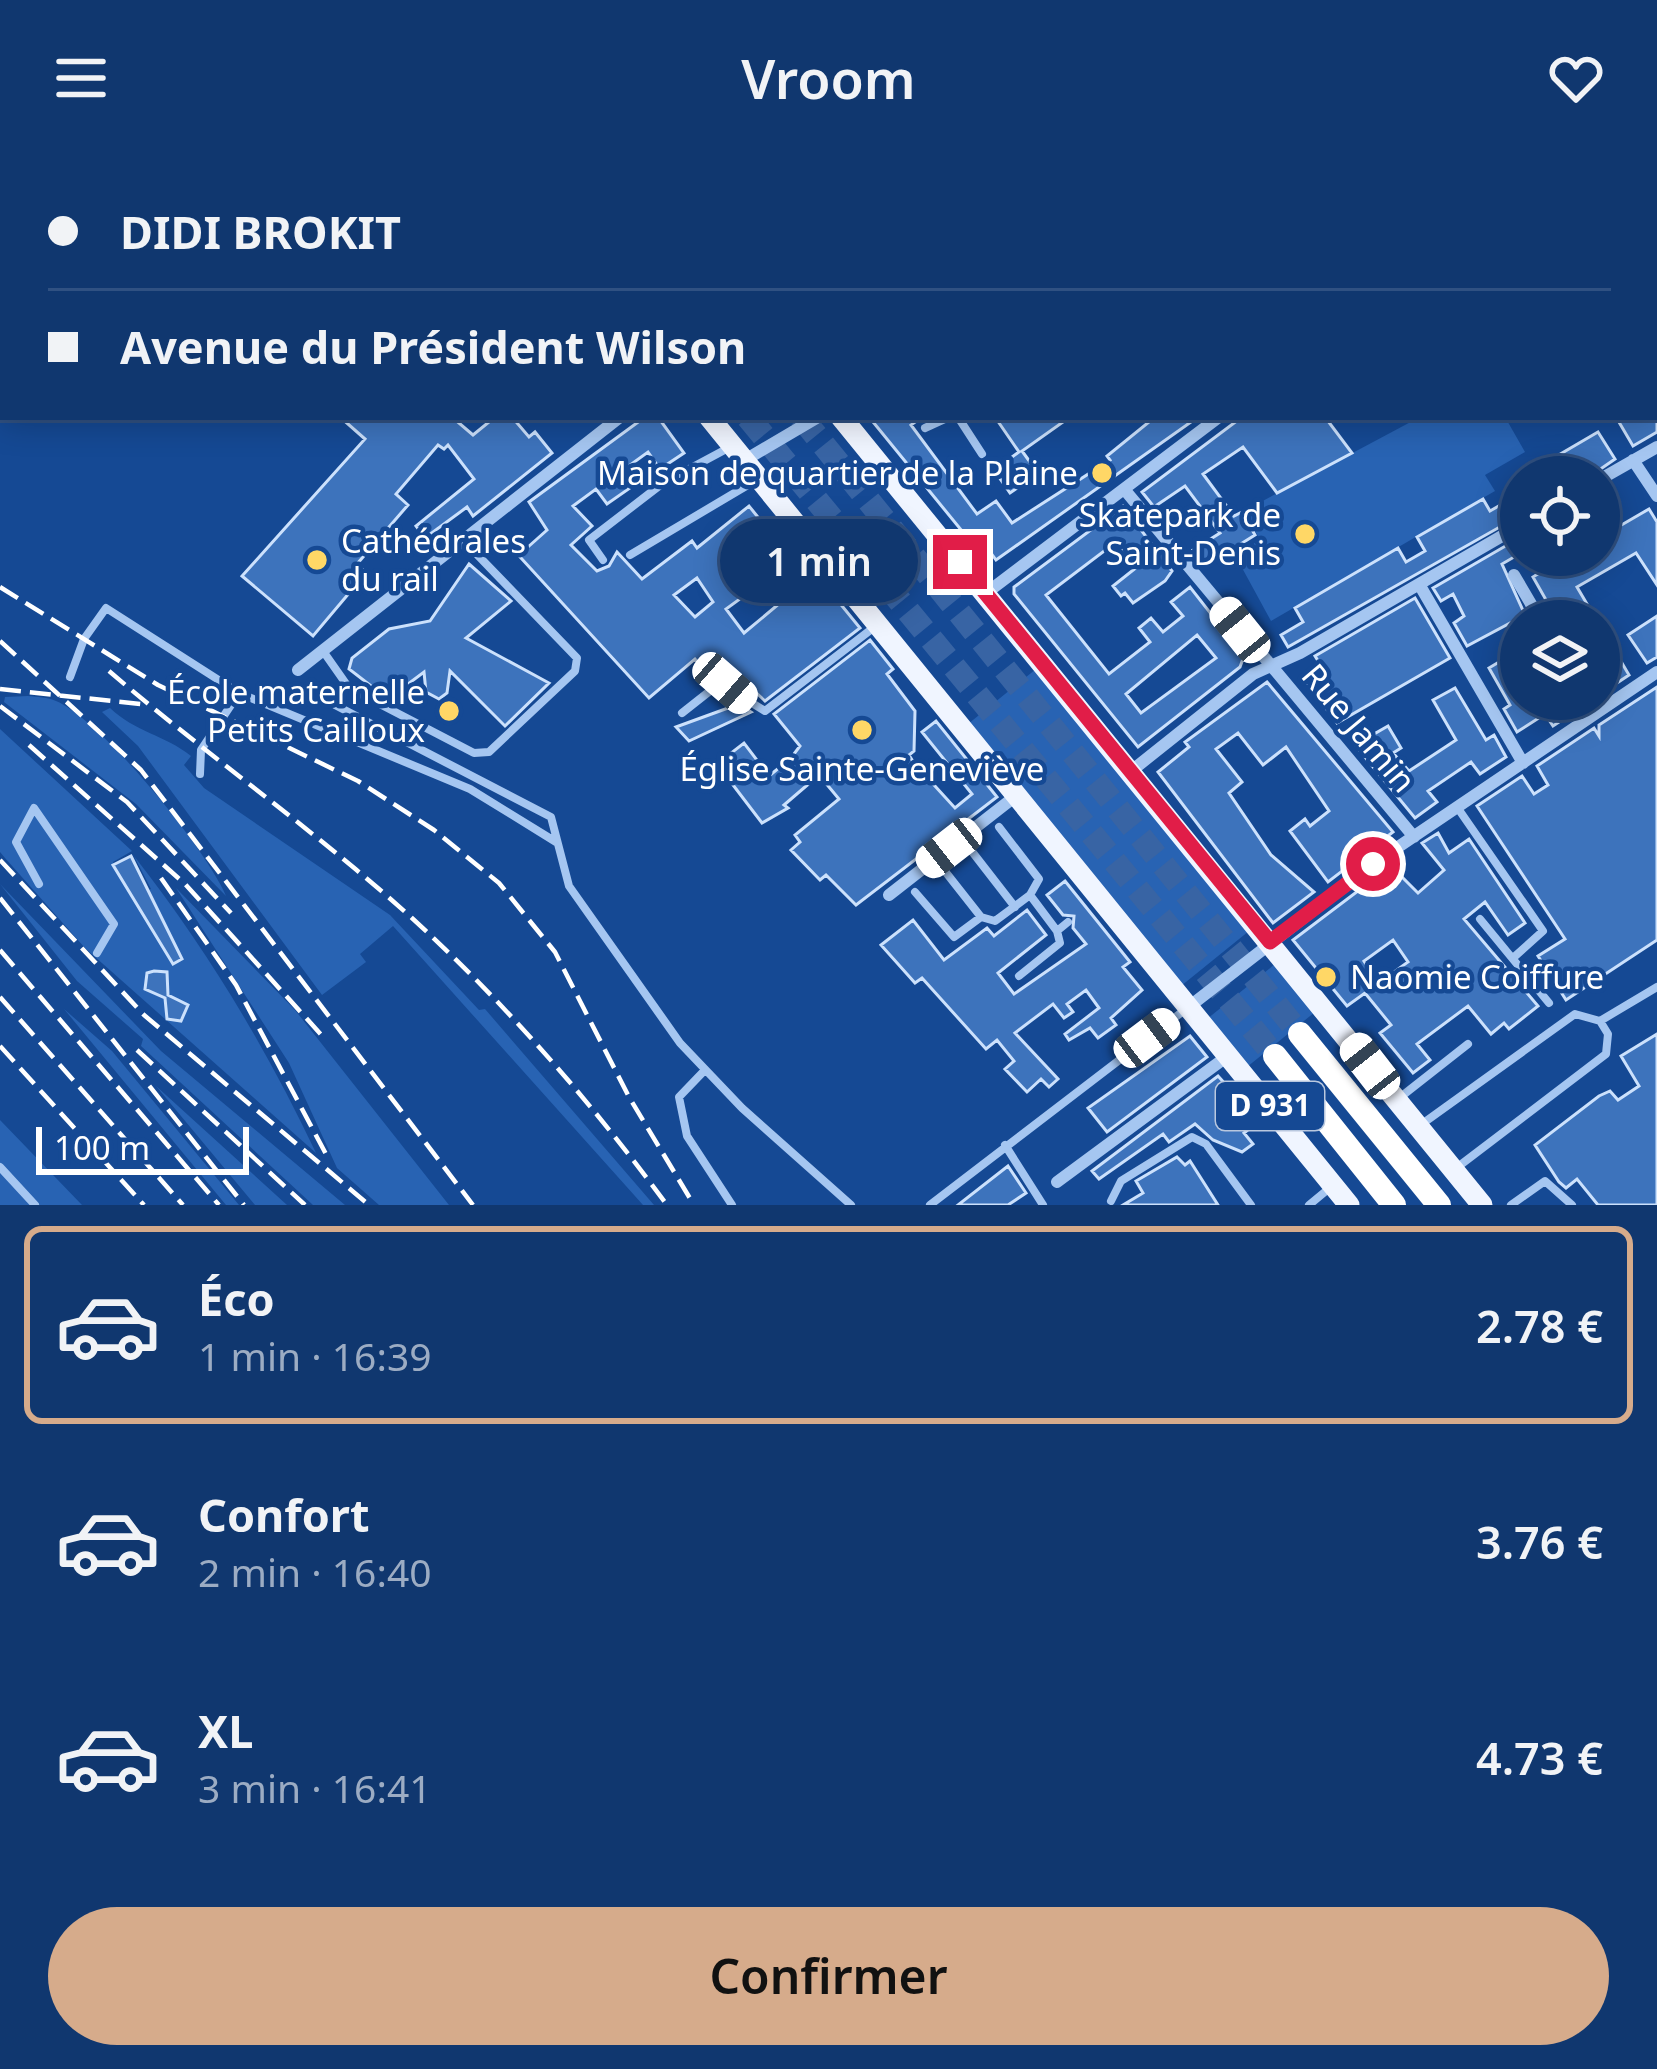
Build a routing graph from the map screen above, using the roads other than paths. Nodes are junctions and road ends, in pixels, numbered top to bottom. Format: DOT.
graph roads {
  1 [pos="616,420"];
  2 [pos="712,420"];
  3 [pos="813,420"];
  4 [pos="843,420"];
  5 [pos="946,420"];
  6 [pos="956,420"];
  7 [pos="1215,420"];
  8 [pos="925,428"];
  9 [pos="1657,447"];
  10 [pos="982,454"];
  11 [pos="1633,460"];
  12 [pos="746,461"];
  13 [pos="1620,468"];
  14 [pos="1124,490"];
  15 [pos="1657,496"];
  16 [pos="1500,537"];
  17 [pos="461,538"];
  18 [pos="630,555"];
  19 [pos="603,560"];
  20 [pos="1419,584"];
  21 [pos="986,594"];
  22 [pos="878,624"];
  23 [pos="322,650"];
  24 [pos="1270,665"];
  25 [pos="298,670"];
  26 [pos="1657,672"];
  27 [pos="70,677"];
  28 [pos="239,693"];
  29 [pos="1620,697"];
  30 [pos="335,705"];
  31 [pos="682,713"];
  32 [pos="1586,720"];
  33 [pos="1523,763"];
  34 [pos="1130,772"];
  35 [pos="200,774"];
  36 [pos="1017,795"];
  37 [pos="1457,807"];
  38 [pos="999,827"];
  39 [pos="1414,837"];
  40 [pos="557,842"];
  41 [pos="970,849"];
  42 [pos="944,870"];
  43 [pos="39,884"];
  44 [pos="915,892"];
  45 [pos="889,895"];
  46 [pos="1030,895"];
  47 [pos="1015,907"];
  48 [pos="981,916"];
  49 [pos="1480,919"];
  50 [pos="1068,922"];
  51 [pos="1057,931"];
  52 [pos="1270,942"];
  53 [pos="97,953"];
  54 [pos="1513,958"];
  55 [pos="1019,976"];
  56 [pos="1657,987"];
  57 [pos="1549,1003"];
  58 [pos="1190,1006"];
  59 [pos="1600,1021"];
  60 [pos="1300,1034"];
  61 [pos="1468,1044"];
  62 [pos="1229,1055"];
  63 [pos="1275,1057"];
  64 [pos="704,1071"];
  65 [pos="1397,1100"];
  66 [pos="1419,1127"];
  67 [pos="1005,1145"];
  68 [pos="0,1167"];
  69 [pos="1454,1170"];
  70 [pos="1057,1181"];
  71 [pos="1334,1185"];
  72 [pos="1111,1201"];
  73 [pos="1038,1203"];
  74 [pos="35,1205"];
  75 [pos="732,1205"];
  76 [pos="851,1205"];
  77 [pos="929,1205"];
  78 [pos="1251,1205"];
  79 [pos="1309,1205"];
  80 [pos="1349,1205"];
  81 [pos="1394,1205"];
  82 [pos="1439,1205"];
  83 [pos="1482,1205"];
  84 [pos="1511,1205"];
  85 [pos="1572,1205"];
  1 -- 17 [label="street"];
  2 -- 12 [label="main road, D 931"];
  3 -- 12 [label="street"];
  4 -- 21 [label="main road, D 931"];
  5 -- 8 [label="lane"];
  6 -- 10 [label="lane"];
  7 -- 14 [label="street"];
  9 -- 11 [label="street"];
  11 -- 13 [label="street"];
  11 -- 15 [label="street"];
  12 -- 18 [label="lane"];
  12 -- 19 [label="lane"];
  12 -- 22 [label="main road, D 931"];
  14 -- 21 [label="street"];
  14 -- 24 [label="street, Rue Jamin"];
  16 -- 20 [label="street"];
  17 -- 23 [label="street"];
  17 -- 23 [label="lane"];
  20 -- 24 [label="street"];
  20 -- 33 [label="street"];
  21 -- 34 [label="main road, D 931"];
  22 -- 31 [label="lane"];
  22 -- 36 [label="main road, D 931"];
  23 -- 25 [label="street"];
  24 -- 34 [label="street"];
  24 -- 39 [label="street, Rue Jamin"];
  26 -- 29 [label="street"];
  27 -- 28 [label="lane"];
  28 -- 35 [label="lane"];
  28 -- 40 [label="lane"];
  30 -- 40 [label="lane"];
  32 -- 33 [label="street"];
  33 -- 37 [label="street"];
  34 -- 52 [label="main road, D 931"];
  36 -- 45 [label="street"];
  36 -- 58 [label="main road, D 931"];
  37 -- 39 [label="street"];
  37 -- 54 [label="lane"];
  38 -- 46 [label="lane"];
  39 -- 52 [label="street"];
  40 -- 64 [label="lane"];
  41 -- 47 [label="lane"];
  42 -- 48 [label="lane"];
  43 -- 53 [label="lane"];
  44 -- 48 [label="lane"];
  46 -- 47 [label="lane"];
  46 -- 51 [label="lane"];
  47 -- 48 [label="lane"];
  49 -- 54 [label="lane"];
  50 -- 51 [label="lane"];
  51 -- 55 [label="lane"];
  52 -- 58 [label="street"];
  52 -- 65 [label="main road, D 931"];
  54 -- 57 [label="lane"];
  56 -- 59 [label="lane"];
  58 -- 62 [label="main road, D 931"];
  58 -- 67 [label="lane"];
  59 -- 66 [label="lane"];
  59 -- 69 [label="lane"];
  60 -- 82 [label="highway"];
  61 -- 65 [label="lane"];
  62 -- 70 [label="street"];
  62 -- 71 [label="main road, D 931"];
  63 -- 81 [label="highway"];
  64 -- 75 [label="lane"];
  64 -- 76 [label="lane"];
  65 -- 66 [label="main road, D 931"];
  66 -- 69 [label="main road, D 931"];
  67 -- 73 [label="lane"];
  67 -- 77 [label="lane"];
  68 -- 74 [label="lane"];
  69 -- 83 [label="main road, D 931"];
  71 -- 79 [label="lane"];
  71 -- 80 [label="main road, D 931"];
  72 -- 78 [label="lane"];
  84 -- 85 [label="lane"];
}
